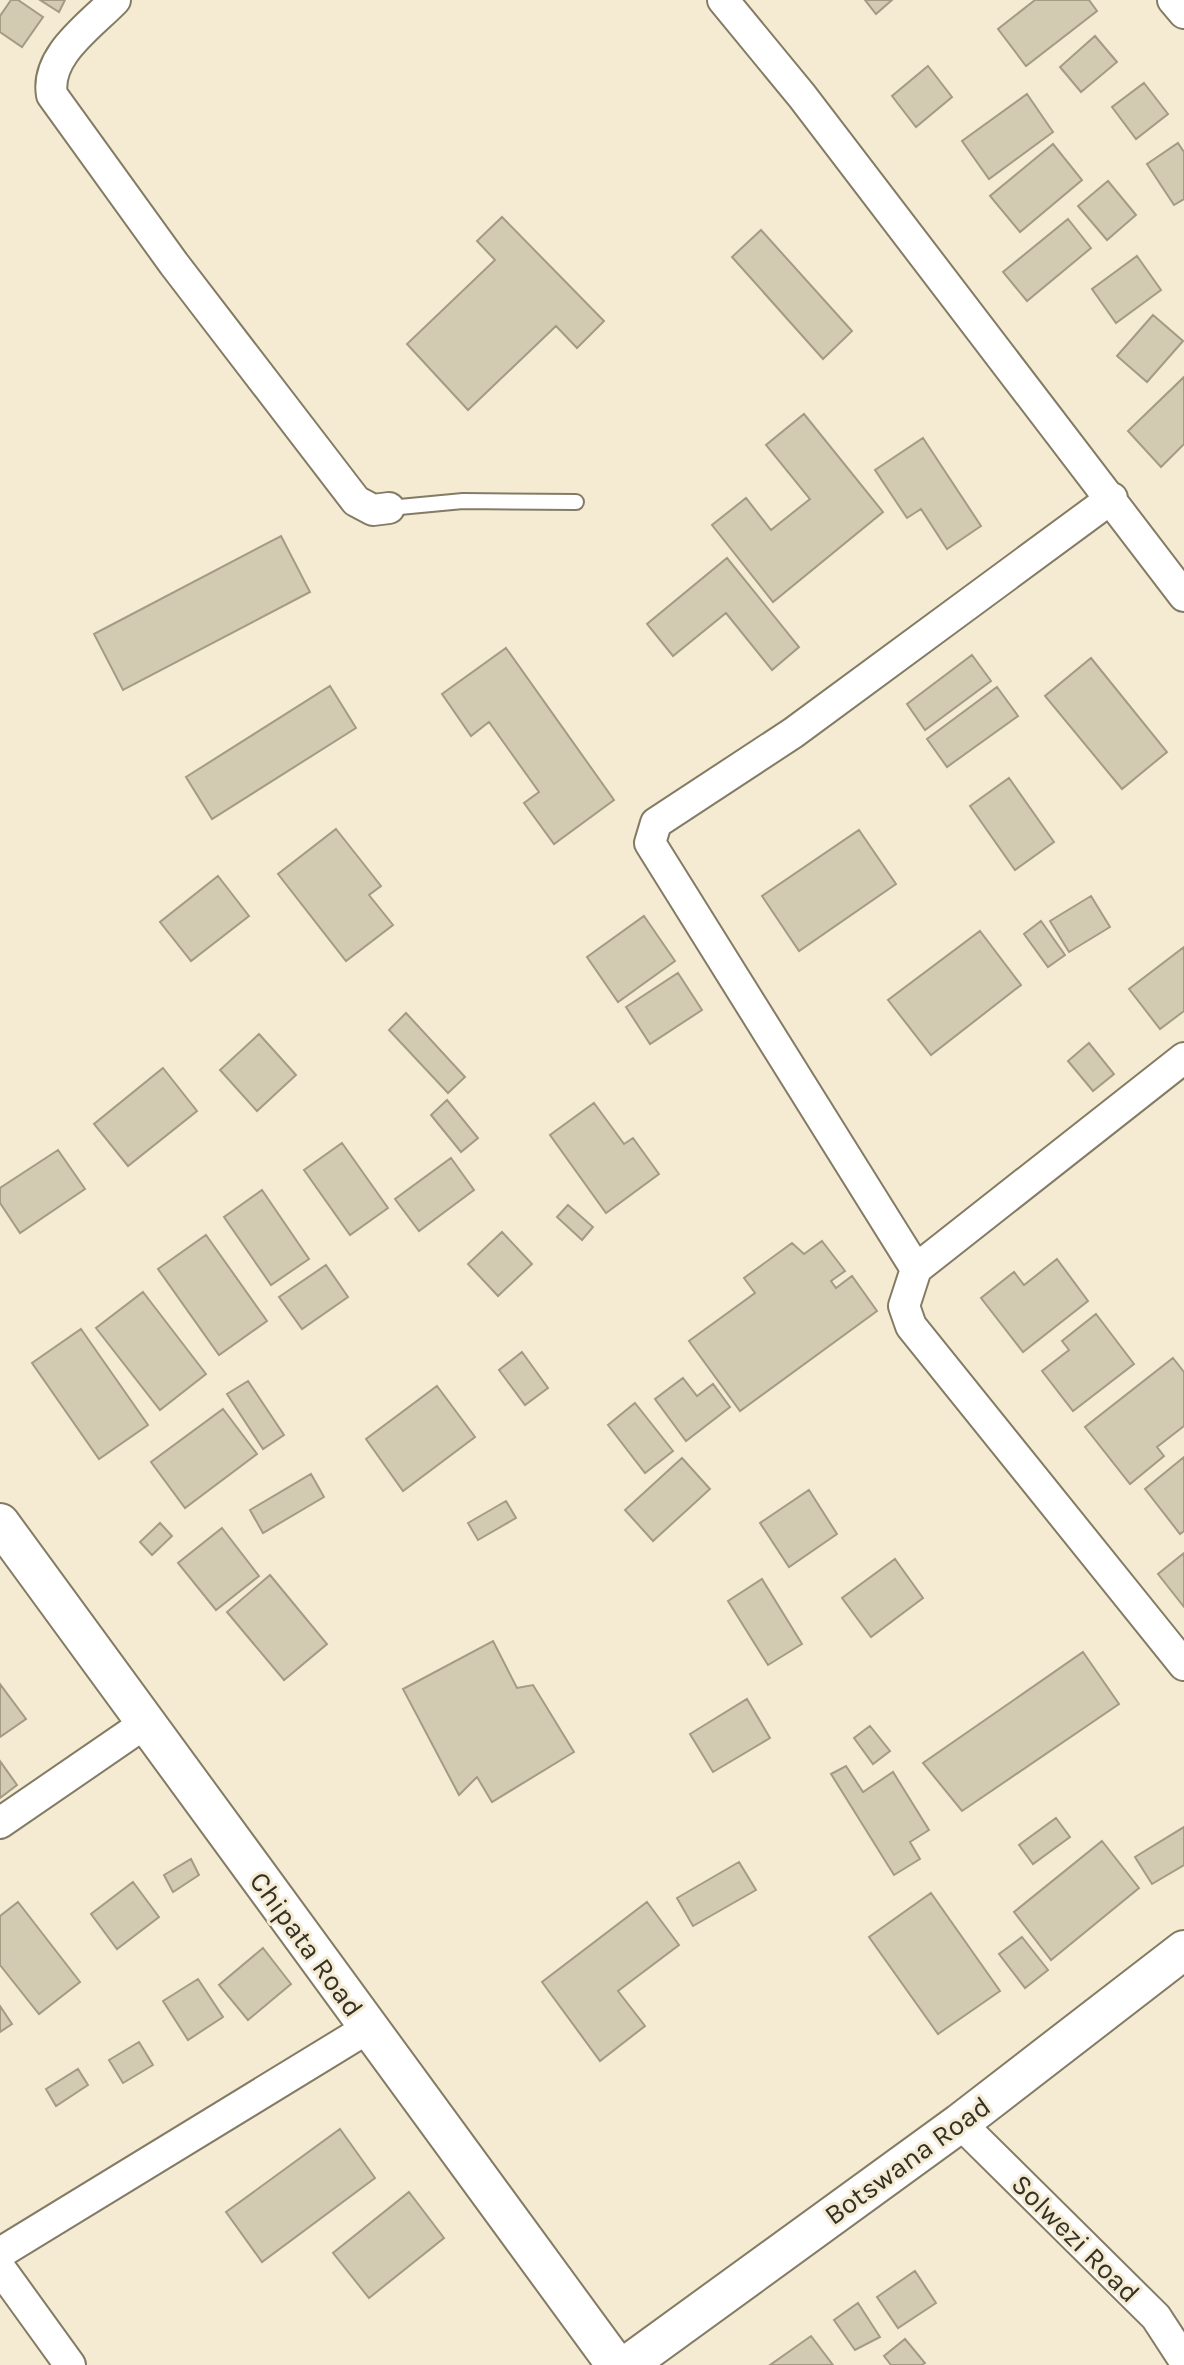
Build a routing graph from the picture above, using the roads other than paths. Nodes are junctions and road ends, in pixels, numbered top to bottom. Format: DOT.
graph roads {
  1 [pos="115,0"];
  2 [pos="723,0"];
  3 [pos="1173,0"];
  4 [pos="1184,13"];
  5 [pos="1112,498"];
  6 [pos="576,502"];
  7 [pos="389,508"];
  8 [pos="1183,593"];
  9 [pos="1184,1058"];
  10 [pos="916,1269"];
  11 [pos="0,1523"];
  12 [pos="1184,1665"];
  13 [pos="147,1722"];
  14 [pos="0,1823"];
  15 [pos="1184,1950"];
  16 [pos="368,2028"];
  17 [pos="960,2123"];
  18 [pos="0,2253"];
  19 [pos="0,2268"];
  20 [pos="1184,2360"];
  21 [pos="70,2365"];
  22 [pos="616,2365"];
  23 [pos="627,2365"];
  1 -- 7 [label="street"];
  2 -- 5 [label="street"];
  3 -- 4 [label="street"];
  5 -- 8 [label="street"];
  5 -- 10 [label="street"];
  6 -- 7 [label="lane"];
  9 -- 10 [label="street"];
  10 -- 12 [label="street"];
  11 -- 13 [label="street, Chipata Road"];
  13 -- 14 [label="street"];
  13 -- 16 [label="street, Chipata Road"];
  15 -- 17 [label="street, Botswana Road"];
  16 -- 18 [label="street"];
  16 -- 22 [label="street, Chipata Road"];
  17 -- 20 [label="street, Solwezi Road"];
  17 -- 23 [label="street, Botswana Road"];
  19 -- 21 [label="street"];
}
